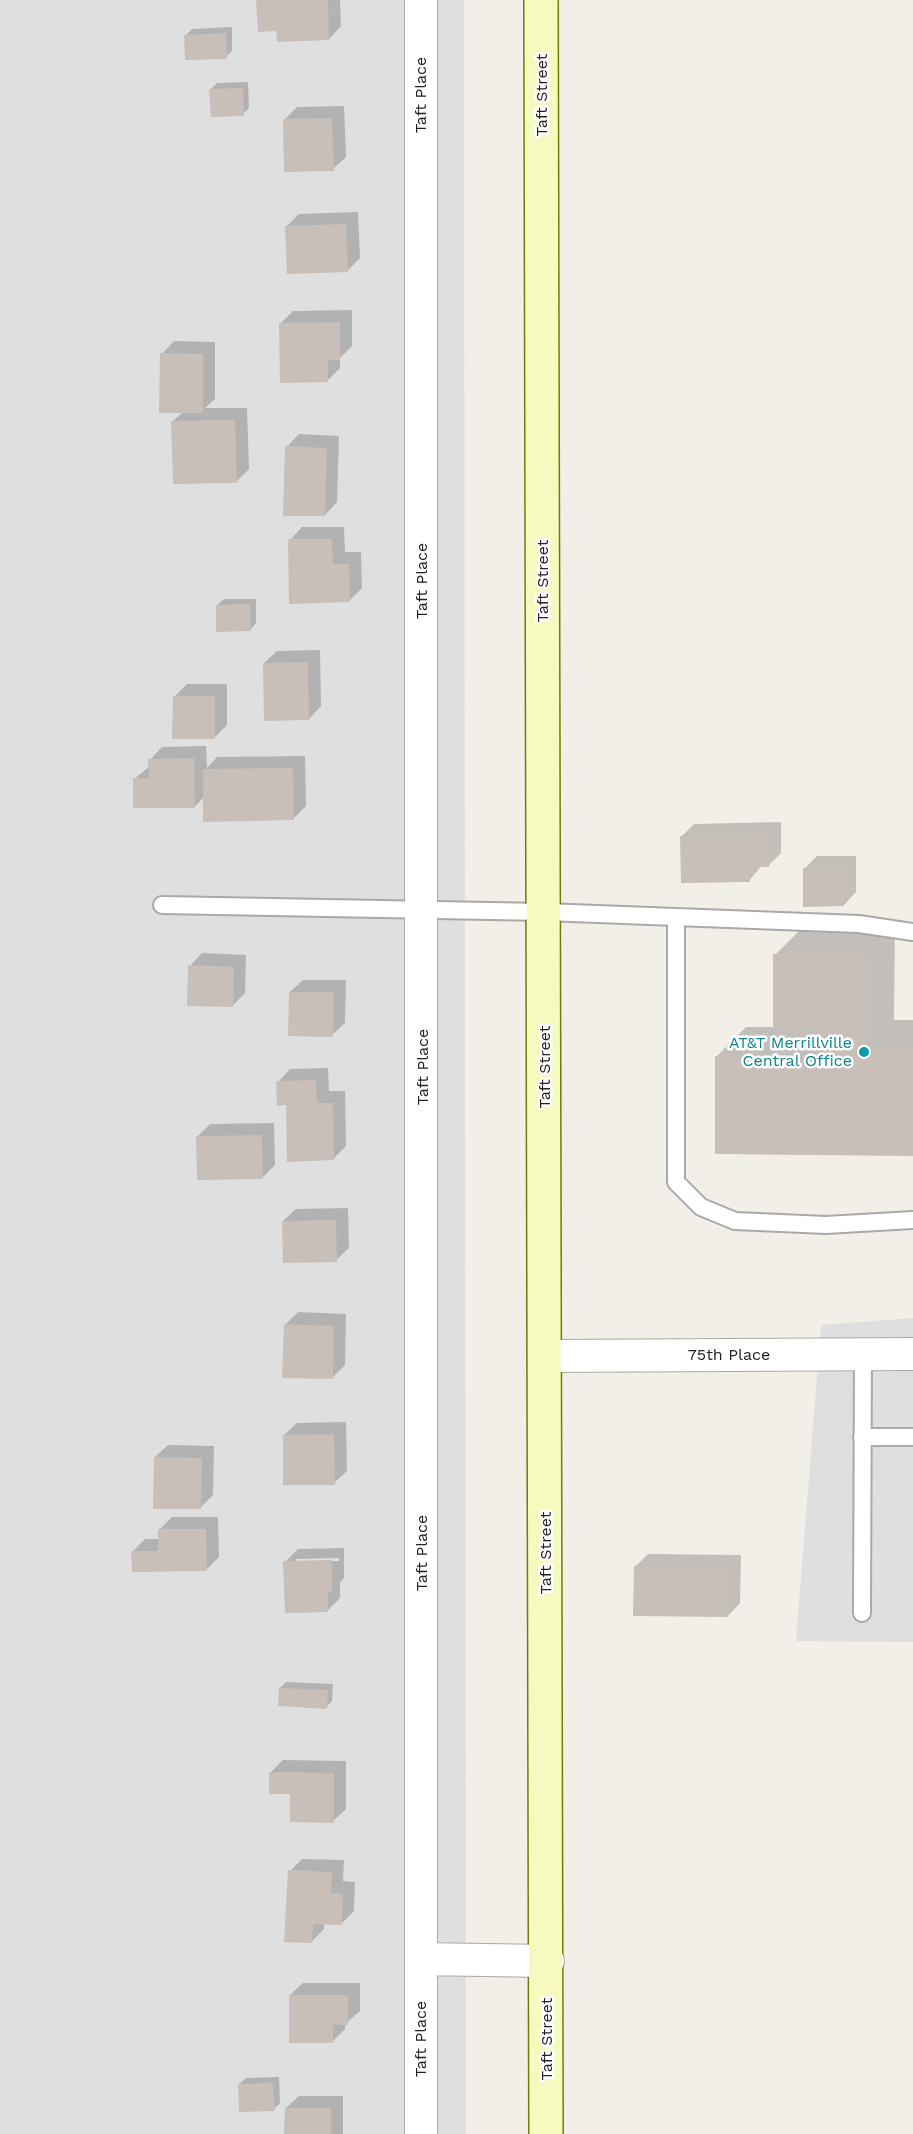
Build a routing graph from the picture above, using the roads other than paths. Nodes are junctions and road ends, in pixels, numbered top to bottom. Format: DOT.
graph roads {
  1 [pos="421,0"];
  2 [pos="541,0"];
  3 [pos="162,905"];
  4 [pos="423,912"];
  5 [pos="544,912"];
  6 [pos="676,917"];
  7 [pos="913,932"];
  8 [pos="913,1220"];
  9 [pos="862,1354"];
  10 [pos="913,1354"];
  11 [pos="546,1356"];
  12 [pos="862,1437"];
  13 [pos="913,1437"];
  14 [pos="862,1612"];
  15 [pos="421,1959"];
  16 [pos="548,1961"];
  17 [pos="421,2134"];
  18 [pos="546,2134"];
  1 -- 4 [label="street, Taft Place"];
  2 -- 5 [label="main road, Taft Street"];
  3 -- 4 [label="lane"];
  4 -- 5 [label="lane"];
  4 -- 15 [label="street, Taft Place"];
  5 -- 6 [label="lane"];
  5 -- 11 [label="main road, Taft Street"];
  6 -- 7 [label="lane"];
  6 -- 8 [label="lane"];
  9 -- 10 [label="street, 75th Place"];
  9 -- 11 [label="street, 75th Place"];
  9 -- 12 [label="lane"];
  11 -- 16 [label="main road, Taft Street"];
  12 -- 13 [label="lane"];
  12 -- 14 [label="lane"];
  15 -- 16 [label="street"];
  15 -- 17 [label="street, Taft Place"];
  16 -- 18 [label="main road, Taft Street"];
}
